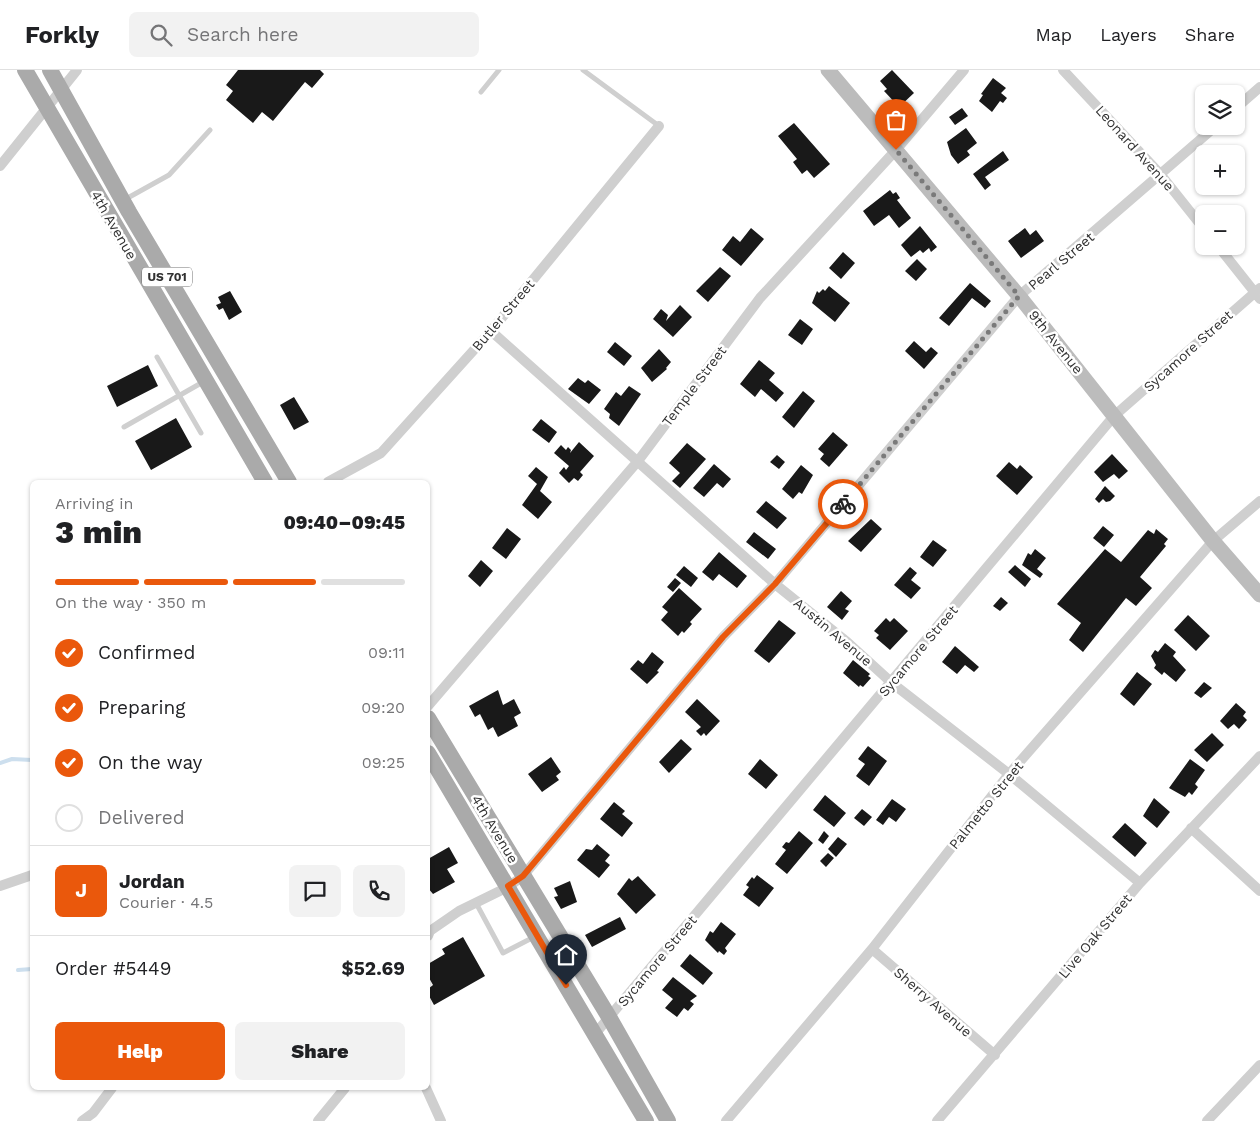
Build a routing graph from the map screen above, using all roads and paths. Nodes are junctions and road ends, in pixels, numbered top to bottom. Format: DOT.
graph roads {
  1 [pos="25,70"];
  2 [pos="50,70"];
  3 [pos="77,70"];
  4 [pos="499,70"];
  5 [pos="583,70"];
  6 [pos="828,70"];
  7 [pos="964,70"];
  8 [pos="1063,70"];
  9 [pos="1260,87"];
  10 [pos="61,90"];
  11 [pos="481,92"];
  12 [pos="1245,100"];
  13 [pos="46,108"];
  14 [pos="659,126"];
  15 [pos="210,130"];
  16 [pos="1206,135"];
  17 [pos="896,150"];
  18 [pos="0,166"];
  19 [pos="1161,175"];
  20 [pos="122,201"];
  21 [pos="1195,218"];
  22 [pos="1226,255"];
  23 [pos="1258,293"];
  24 [pos="1019,296"];
  25 [pos="491,331"];
  26 [pos="157,357"];
  27 [pos="206,381"];
  28 [pos="180,396"];
  29 [pos="1114,416"];
  30 [pos="124,428"];
  31 [pos="201,433"];
  32 [pos="638,461"];
  33 [pos="286,477"];
  34 [pos="264,480"];
  35 [pos="273,480"];
  36 [pos="332,480"];
  37 [pos="1260,501"];
  38 [pos="1213,541"];
  39 [pos="775,584"];
  40 [pos="1260,595"];
  41 [pos="892,683"];
  42 [pos="430,704"];
  43 [pos="430,721"];
  44 [pos="430,756"];
  45 [pos="1260,756"];
  46 [pos="1009,774"];
  47 [pos="1191,828"];
  48 [pos="30,875"];
  49 [pos="523,876"];
  50 [pos="1140,883"];
  51 [pos="0,886"];
  52 [pos="508,886"];
  53 [pos="1260,891"];
  54 [pos="476,903"];
  55 [pos="430,934"];
  56 [pos="537,936"];
  57 [pos="872,949"];
  58 [pos="609,1017"];
  59 [pos="595,1034"];
  60 [pos="995,1055"];
  61 [pos="1260,1065"];
  62 [pos="110,1090"];
  63 [pos="343,1090"];
  64 [pos="427,1090"];
  65 [pos="656,1100"];
  66 [pos="642,1119"];
  67 [pos="82,1121"];
  68 [pos="318,1121"];
  69 [pos="441,1121"];
  70 [pos="668,1121"];
  71 [pos="726,1121"];
  72 [pos="938,1121"];
  73 [pos="1207,1121"];
  1 -- 13 [label="main road, 4th Avenue / US 701"];
  2 -- 10 [label="main road, 4th Avenue / US 701"];
  3 -- 10 [label="street"];
  4 -- 11 [label="lane"];
  5 -- 14 [label="lane"];
  6 -- 17 [label="street, 9th Avenue"];
  7 -- 17 [label="street, Temple Street"];
  8 -- 19 [label="street, Leonard Avenue"];
  9 -- 12 [label="street"];
  10 -- 13 [label="street"];
  10 -- 20 [label="main road, 4th Avenue / US 701"];
  13 -- 18 [label="street"];
  13 -- 27 [label="main road, 4th Avenue / US 701"];
  14 -- 25 [label="street, Butler Street"];
  15 -- 20 [label="lane"];
  16 -- 19 [label="street, Pearl Street"];
  17 -- 24 [label="street, 9th Avenue"];
  17 -- 32 [label="street, Temple Street"];
  19 -- 21 [label="street, Leonard Avenue"];
  19 -- 24 [label="street, Pearl Street"];
  20 -- 33 [label="main road, 4th Avenue / US 701"];
  22 -- 23 [label="street"];
  23 -- 29 [label="street, Sycamore Street"];
  24 -- 29 [label="street, 9th Avenue"];
  24 -- 39 [label="street, Pearl Street"];
  25 -- 32 [label="street, Austin Avenue"];
  25 -- 36 [label="street, Butler Street"];
  26 -- 28 [label="lane"];
  27 -- 28 [label="lane"];
  27 -- 34 [label="main road, 4th Avenue / US 701"];
  28 -- 30 [label="lane"];
  28 -- 31 [label="lane"];
  29 -- 38 [label="street, 9th Avenue"];
  29 -- 41 [label="street, Sycamore Street"];
  32 -- 39 [label="street, Austin Avenue"];
  32 -- 42 [label="street, Temple Street"];
  33 -- 35 [label="street"];
  37 -- 38 [label="street, Palmetto Street"];
  38 -- 40 [label="street, 9th Avenue"];
  38 -- 46 [label="street, Palmetto Street"];
  39 -- 41 [label="street, Austin Avenue"];
  39 -- 49 [label="street, Pearl Street"];
  41 -- 46 [label="street, Austin Avenue"];
  41 -- 58 [label="street, Sycamore Street"];
  43 -- 49 [label="main road, 4th Avenue"];
  44 -- 52 [label="main road, 4th Avenue"];
  45 -- 47 [label="street, Live Oak Street"];
  46 -- 50 [label="street, Austin Avenue"];
  46 -- 57 [label="street, Palmetto Street"];
  47 -- 50 [label="street, Live Oak Street"];
  47 -- 53 [label="street"];
  48 -- 51 [label="street"];
  49 -- 52 [label="street, Pearl Street"];
  49 -- 58 [label="main road, 4th Avenue"];
  50 -- 60 [label="street, Live Oak Street"];
  52 -- 54 [label="street, Pearl Street"];
  52 -- 56 [label="main road, 4th Avenue"];
  54 -- 55 [label="street, Pearl Street"];
  54 -- 56 [label="lane"];
  56 -- 59 [label="main road, 4th Avenue"];
  57 -- 60 [label="street, Sherry Avenue"];
  57 -- 71 [label="street, Palmetto Street"];
  58 -- 59 [label="street, Sycamore Street"];
  58 -- 65 [label="main road, 4th Avenue"];
  59 -- 66 [label="main road, 4th Avenue"];
  60 -- 72 [label="street, Live Oak Street"];
  61 -- 73 [label="street"];
  62 -- 67 [label="street"];
  63 -- 68 [label="street"];
  64 -- 69 [label="street"];
  65 -- 66 [label="street"];
  65 -- 70 [label="main road, 4th Avenue"];
}
